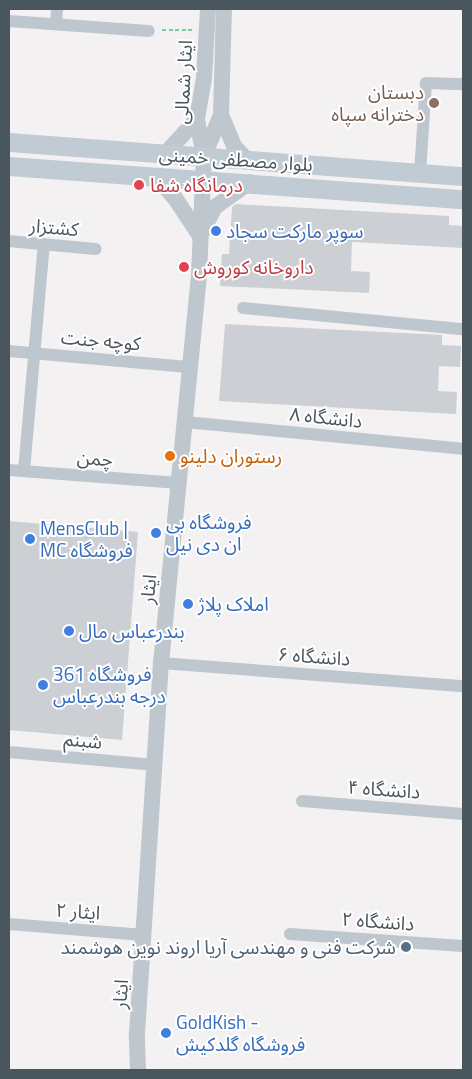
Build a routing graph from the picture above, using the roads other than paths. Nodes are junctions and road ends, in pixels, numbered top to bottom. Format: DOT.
graph roads {
  1 [pos="57,9"];
  2 [pos="208,9"];
  3 [pos="224,9"];
  4 [pos="9,21"];
  5 [pos="56,24"];
  6 [pos="149,31"];
  7 [pos="463,84"];
  8 [pos="221,115"];
  9 [pos="197,119"];
  10 [pos="9,142"];
  11 [pos="166,153"];
  12 [pos="204,156"];
  13 [pos="246,159"];
  14 [pos="9,166"];
  15 [pos="420,173"];
  16 [pos="155,176"];
  17 [pos="463,176"];
  18 [pos="202,179"];
  19 [pos="250,182"];
  20 [pos="463,199"];
  21 [pos="200,236"];
  22 [pos="9,241"];
  23 [pos="44,244"];
  24 [pos="96,249"];
  25 [pos="243,308"];
  26 [pos="463,329"];
  27 [pos="9,351"];
  28 [pos="32,353"];
  29 [pos="190,367"];
  30 [pos="185,422"];
  31 [pos="463,444"];
  32 [pos="463,449"];
  33 [pos="9,470"];
  34 [pos="24,471"];
  35 [pos="179,483"];
  36 [pos="161,663"];
  37 [pos="463,686"];
  38 [pos="9,752"];
  39 [pos="155,764"];
  40 [pos="302,801"];
  41 [pos="463,814"];
  42 [pos="9,924"];
  43 [pos="290,934"];
  44 [pos="144,935"];
  45 [pos="463,946"];
  46 [pos="138,1033"];
  47 [pos="132,1070"];
  48 [pos="138,1070"];
  1 -- 5 [label="street"];
  2 -- 9 [label="street, ایثار شمالی"];
  3 -- 8 [label="street, ایثار شمالی"];
  4 -- 5 [label="street"];
  5 -- 6 [label="street"];
  7 -- 15 [label="street"];
  8 -- 12 [label="street, ایثار شمالی"];
  8 -- 13 [label="street"];
  9 -- 11 [label="street"];
  9 -- 12 [label="street, ایثار شمالی"];
  10 -- 11 [label="main road, بلوار مصطفی خمینی"];
  11 -- 12 [label="main road, بلوار مصطفی خمینی"];
  12 -- 13 [label="main road, بلوار مصطفی خمینی"];
  12 -- 18 [label="street, ایثار"];
  13 -- 15 [label="main road, بلوار مصطفی خمینی"];
  14 -- 16 [label="main road, بلوار مصطفی خمینی"];
  15 -- 17 [label="main road, بلوار مصطفی خمینی"];
  16 -- 18 [label="main road, بلوار مصطفی خمینی"];
  16 -- 21 [label="street"];
  18 -- 19 [label="main road, بلوار مصطفی خمینی"];
  18 -- 21 [label="street, ایثار"];
  19 -- 20 [label="main road, بلوار مصطفی خمینی"];
  19 -- 21 [label="street"];
  21 -- 29 [label="street, ایثار"];
  22 -- 23 [label="street, کشتزار"];
  23 -- 24 [label="street, کشتزار"];
  23 -- 28 [label="street"];
  25 -- 26 [label="street"];
  27 -- 28 [label="street, کوچه جنت"];
  28 -- 29 [label="street, کوچه جنت"];
  28 -- 34 [label="street"];
  29 -- 30 [label="street, ایثار"];
  30 -- 32 [label="street, دانشگاه ۸"];
  30 -- 35 [label="street, ایثار"];
  31 -- 32 [label="street"];
  33 -- 34 [label="street, چمن"];
  34 -- 35 [label="street, چمن"];
  35 -- 36 [label="street, ایثار"];
  36 -- 37 [label="street, دانشگاه ۶"];
  36 -- 39 [label="street, ایثار"];
  38 -- 39 [label="street, شبنم"];
  39 -- 44 [label="street, ایثار"];
  40 -- 41 [label="street, دانشگاه ۴"];
  42 -- 44 [label="street, ایثار ۲"];
  43 -- 45 [label="street, دانشگاه ۲"];
  44 -- 46 [label="street, ایثار"];
  46 -- 47 [label="street, ایثار"];
  46 -- 48 [label="street, ایثار"];
}
